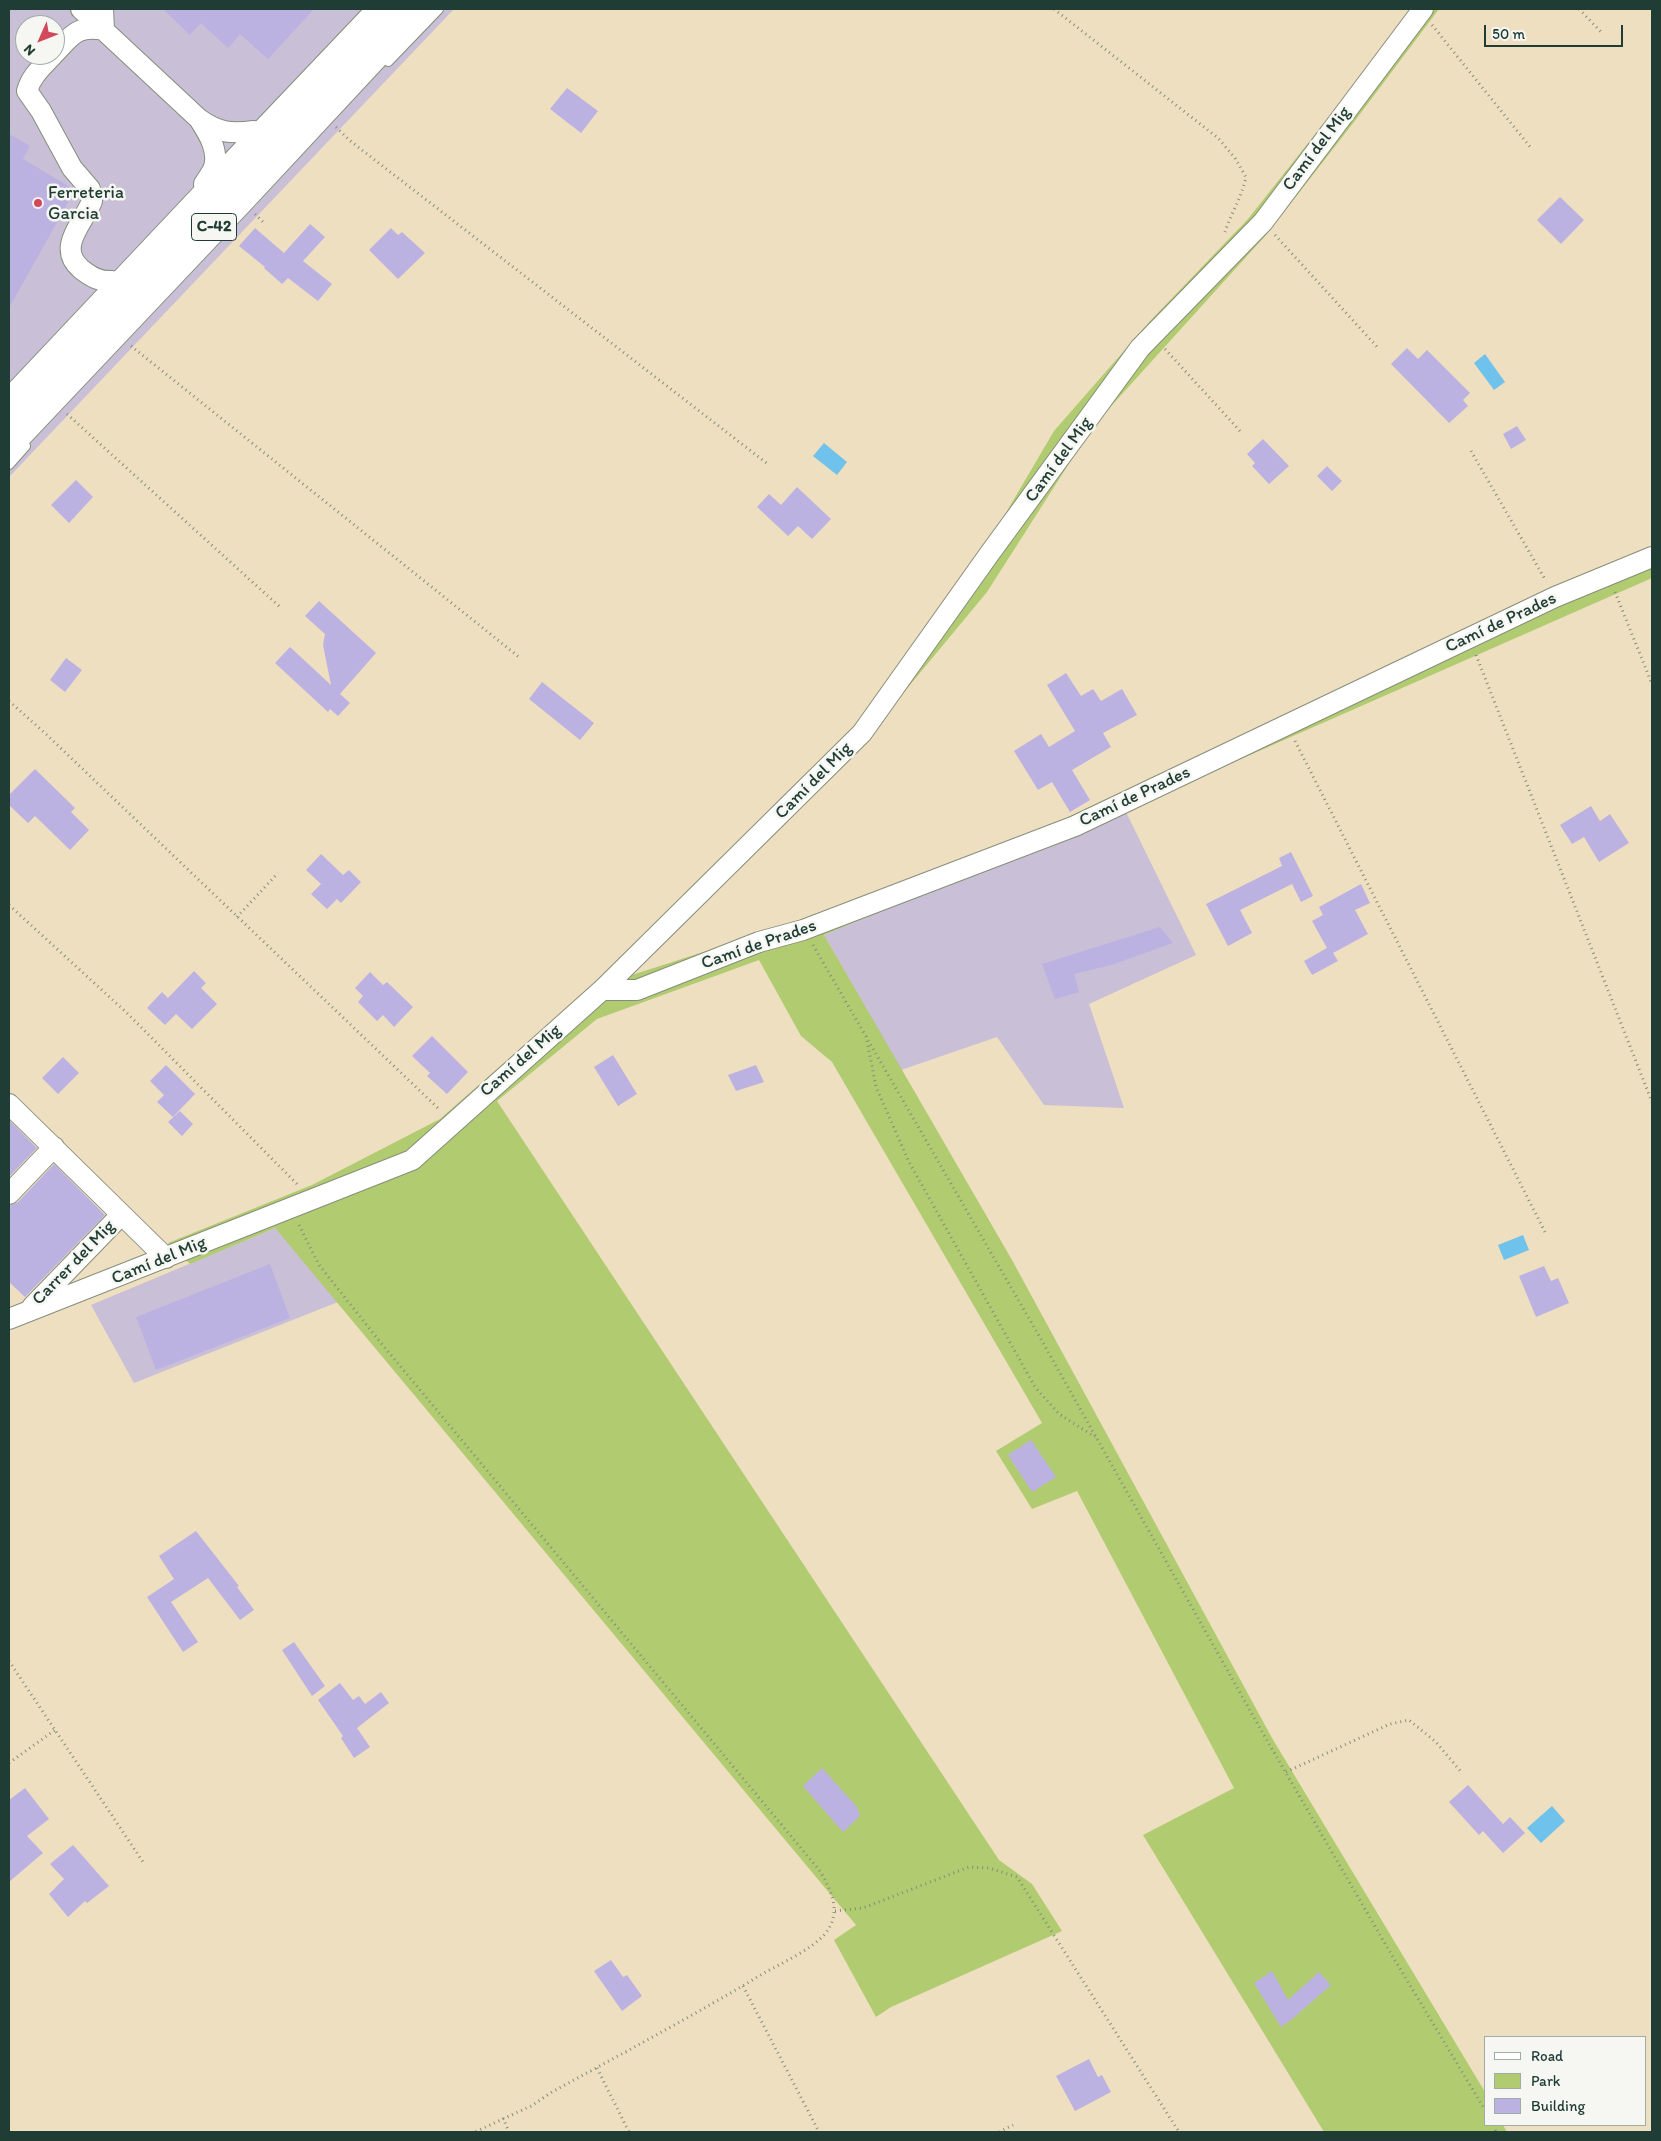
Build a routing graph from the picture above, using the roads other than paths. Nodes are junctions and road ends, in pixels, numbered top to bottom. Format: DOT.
graph roads {
  1 [pos="82,9"];
  2 [pos="103,9"];
  3 [pos="370,9"];
  4 [pos="389,9"];
  5 [pos="418,9"];
  6 [pos="438,9"];
  7 [pos="1422,10"];
  8 [pos="104,30"];
  9 [pos="65,42"];
  10 [pos="44,65"];
  11 [pos="378,72"];
  12 [pos="199,120"];
  13 [pos="254,131"];
  14 [pos="204,184"];
  15 [pos="112,281"];
  16 [pos="9,391"];
  17 [pos="9,413"];
  18 [pos="35,436"];
  19 [pos="9,444"];
  20 [pos="9,464"];
  21 [pos="1652,557"];
  22 [pos="602,990"];
  23 [pos="9,1104"];
  24 [pos="54,1147"];
  25 [pos="9,1194"];
  26 [pos="122,1215"];
  27 [pos="166,1258"];
  28 [pos="16,1312"];
  1 -- 8 [label="street"];
  2 -- 8 [label="street"];
  3 -- 13 [label="lane"];
  4 -- 17 [label="main road, C-42"];
  5 -- 19 [label="main road, C-42"];
  6 -- 11 [label="lane"];
  7 -- 22 [label="street, Camí del Mig"];
  8 -- 9 [label="street"];
  8 -- 12 [label="street"];
  10 -- 15 [label="street"];
  12 -- 13 [label="street"];
  12 -- 14 [label="street"];
  13 -- 14 [label="lane"];
  14 -- 15 [label="lane"];
  15 -- 16 [label="lane"];
  18 -- 20 [label="lane"];
  21 -- 22 [label="street, Camí de Prades"];
  22 -- 27 [label="street, Camí del Mig"];
  23 -- 24 [label="street"];
  24 -- 25 [label="street"];
  24 -- 26 [label="street"];
  26 -- 27 [label="street"];
  26 -- 28 [label="street, Carrer del Mig"];
  27 -- 28 [label="street, Camí del Mig"];
}
